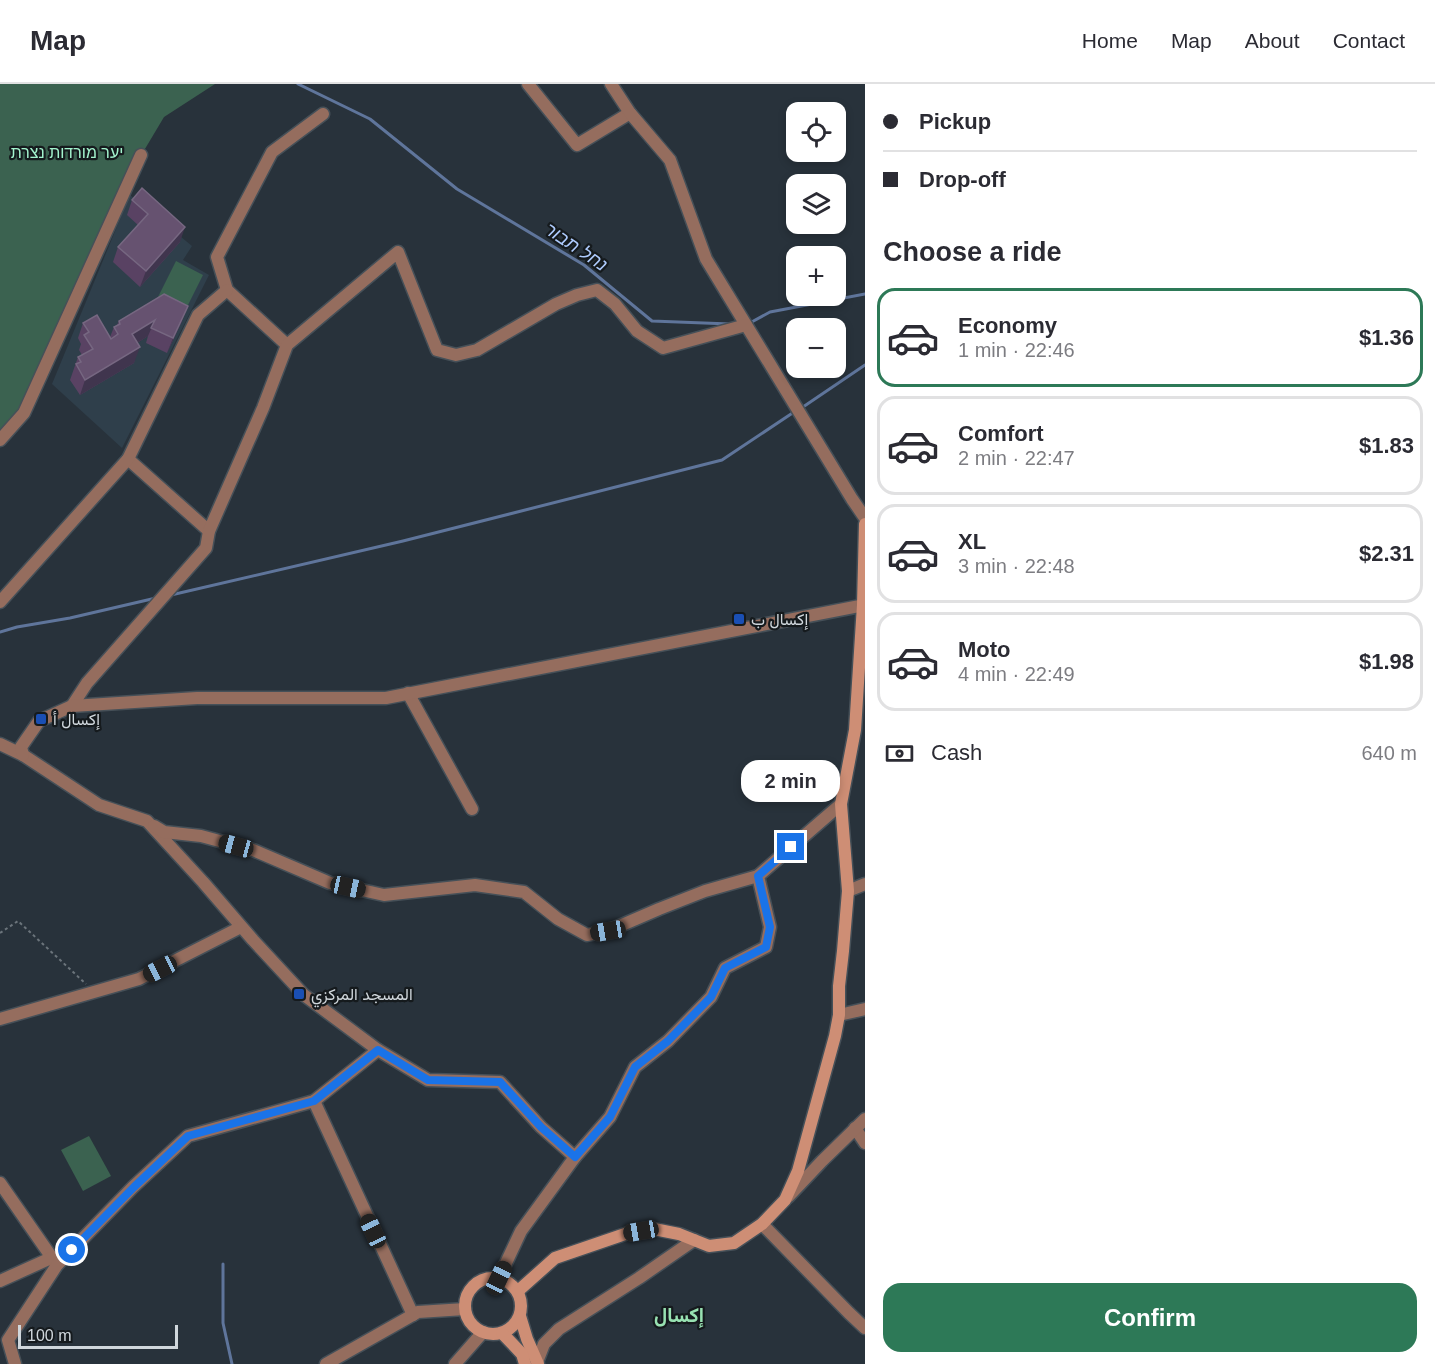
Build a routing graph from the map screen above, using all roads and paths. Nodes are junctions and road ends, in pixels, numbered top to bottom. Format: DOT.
graph roads {
  1 [pos="528,84"];
  2 [pos="611,84"];
  3 [pos="630,113"];
  4 [pos="323,114"];
  5 [pos="141,155"];
  6 [pos="227,290"];
  7 [pos="746,325"];
  8 [pos="287,345"];
  9 [pos="0,440"];
  10 [pos="128,459"];
  11 [pos="865,519"];
  12 [pos="865,524"];
  13 [pos="209,531"];
  14 [pos="0,602"];
  15 [pos="864,605"];
  16 [pos="408,693"];
  17 [pos="72,706"];
  18 [pos="0,744"];
  19 [pos="23,755"];
  20 [pos="841,804"];
  21 [pos="472,809"];
  22 [pos="147,821"];
  23 [pos="758,876"];
  24 [pos="865,884"];
  25 [pos="848,891"];
  26 [pos="241,927"];
  27 [pos="0,933"];
  28 [pos="95,992"];
  29 [pos="865,1010"];
  30 [pos="839,1015"];
  31 [pos="0,1019"];
  32 [pos="378,1050"];
  33 [pos="314,1101"];
  34 [pos="865,1119"];
  35 [pos="855,1128"];
  36 [pos="865,1143"];
  37 [pos="575,1157"];
  38 [pos="0,1183"];
  39 [pos="785,1200"];
  40 [pos="762,1224"];
  41 [pos="694,1240"];
  42 [pos="54,1262"];
  43 [pos="499,1278"];
  44 [pos="0,1281"];
  45 [pos="518,1291"];
  46 [pos="465,1309"];
  47 [pos="413,1315"];
  48 [pos="520,1316"];
  49 [pos="865,1328"];
  50 [pos="483,1332"];
  51 [pos="502,1333"];
  52 [pos="533,1363"];
  53 [pos="15,1364"];
  54 [pos="326,1364"];
  55 [pos="455,1364"];
  1 -- 3 [label="street"];
  2 -- 3 [label="street"];
  3 -- 7 [label="street"];
  4 -- 6 [label="street"];
  5 -- 9 [label="street"];
  6 -- 8 [label="street"];
  6 -- 10 [label="street"];
  7 -- 8 [label="street"];
  7 -- 11 [label="street"];
  8 -- 13 [label="street"];
  10 -- 13 [label="street"];
  10 -- 14 [label="street"];
  12 -- 15 [label="street"];
  13 -- 17 [label="street"];
  15 -- 16 [label="street"];
  15 -- 20 [label="street"];
  16 -- 17 [label="street"];
  16 -- 21 [label="street"];
  17 -- 19 [label="street"];
  18 -- 19 [label="street"];
  19 -- 22 [label="street"];
  20 -- 23 [label="street"];
  20 -- 25 [label="street"];
  22 -- 23 [label="street"];
  22 -- 26 [label="street"];
  23 -- 37 [label="street"];
  24 -- 25 [label="street"];
  25 -- 30 [label="street"];
  26 -- 28 [label="street"];
  26 -- 32 [label="street"];
  27 -- 28 [label="path"];
  28 -- 31 [label="street"];
  29 -- 30 [label="street"];
  30 -- 39 [label="street"];
  32 -- 33 [label="street"];
  32 -- 37 [label="street"];
  33 -- 42 [label="street"];
  33 -- 47 [label="street"];
  34 -- 35 [label="street"];
  35 -- 36 [label="street"];
  35 -- 39 [label="street"];
  37 -- 43 [label="street"];
  38 -- 42 [label="street"];
  39 -- 40 [label="street"];
  40 -- 41 [label="street"];
  40 -- 49 [label="street"];
  41 -- 45 [label="street"];
  41 -- 52 [label="street"];
  42 -- 44 [label="street"];
  42 -- 53 [label="street"];
  43 -- 45 [label="street"];
  43 -- 46 [label="street"];
  45 -- 48 [label="street"];
  46 -- 47 [label="street"];
  46 -- 50 [label="street"];
  47 -- 54 [label="street"];
  48 -- 51 [label="street"];
  48 -- 52 [label="street"];
  50 -- 51 [label="street"];
  50 -- 55 [label="street"];
  51 -- 52 [label="street"];
}
